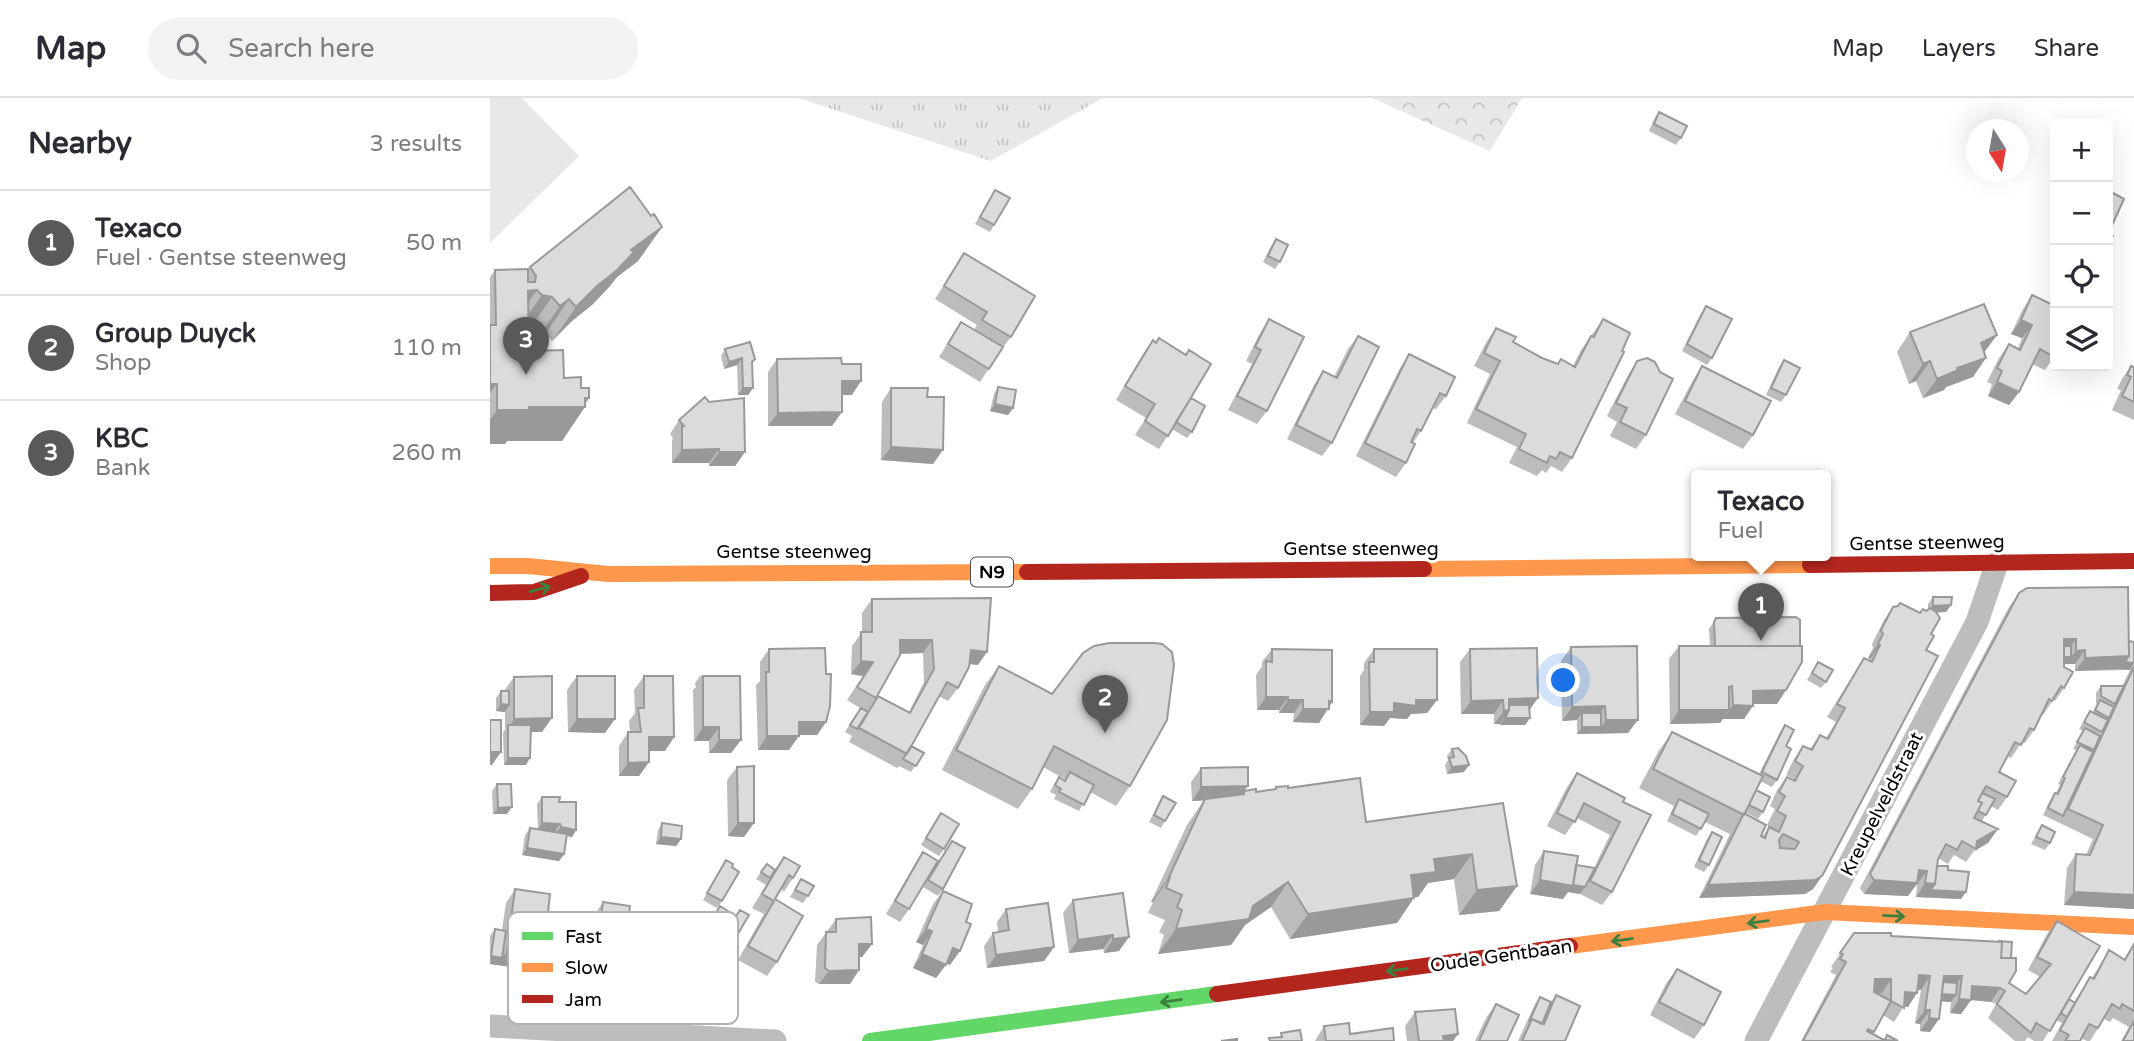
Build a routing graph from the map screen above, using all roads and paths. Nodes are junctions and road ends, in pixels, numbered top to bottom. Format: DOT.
graph roads {
  1 [pos="2134,561"];
  2 [pos="1997,563"];
  3 [pos="490,566"];
  4 [pos="587,574"];
  5 [pos="490,593"];
  6 [pos="1825,912"];
  7 [pos="2134,928"];
  8 [pos="490,1026"];
  9 [pos="775,1041"];
  10 [pos="870,1041"];
  11 [pos="1756,1041"];
  1 -- 2 [label="main road, Gentse steenweg / N9"];
  2 -- 4 [label="main road, Gentse steenweg / N9"];
  2 -- 6 [label="street, Kreupelveldstraat"];
  3 -- 4 [label="main road, Gentse steenweg / N9"];
  5 -- 4 [label="main road, Gentse steenweg / N9, one-way"];
  6 -- 7 [label="main road, Oude Gentbaan, one-way"];
  6 -- 10 [label="main road, Oude Gentbaan, one-way"];
  6 -- 11 [label="street, Kreupelveldstraat"];
  8 -- 9 [label="street"];
}
